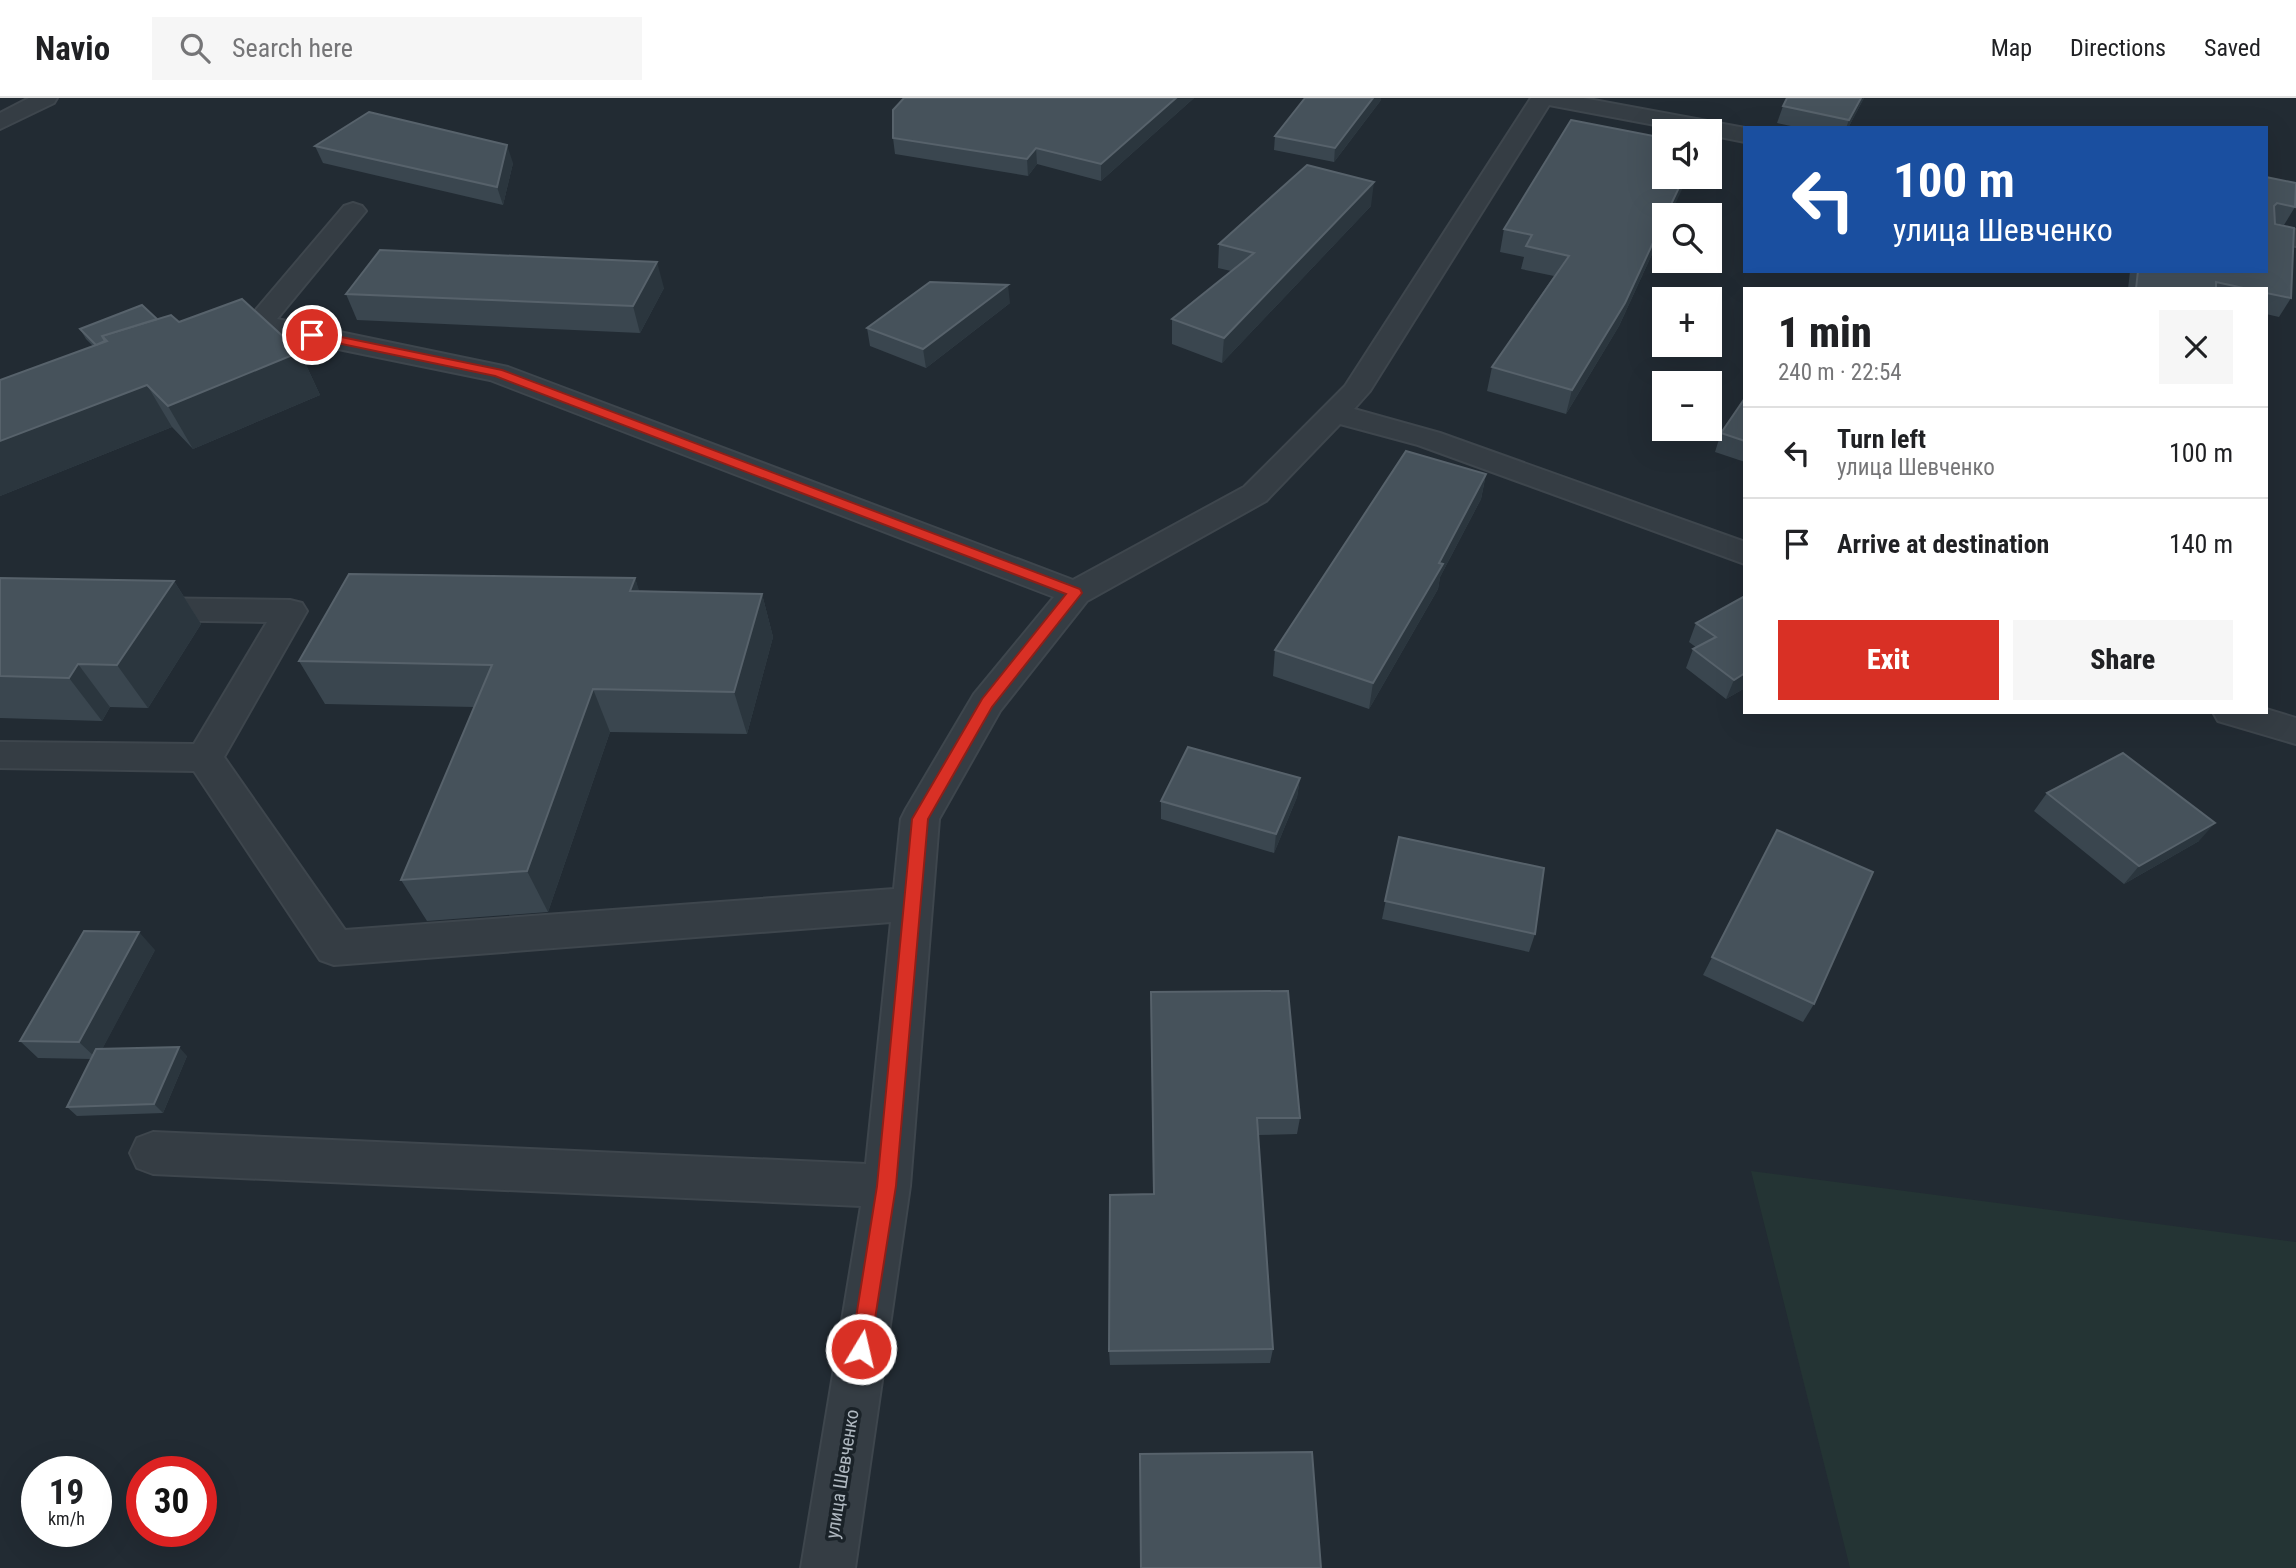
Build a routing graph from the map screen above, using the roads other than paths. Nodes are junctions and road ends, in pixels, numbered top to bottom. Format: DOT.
graph roads {
  1 [pos="46,98"];
  2 [pos="1544,98"];
  3 [pos="0,122"];
  4 [pos="1743,135"];
  5 [pos="353,211"];
  6 [pos="2268,232"];
  7 [pos="2296,238"];
  8 [pos="259,324"];
  9 [pos="195,344"];
  10 [pos="1334,413"];
  11 [pos="1743,553"];
  12 [pos="1075,593"];
  13 [pos="110,609"];
  14 [pos="2238,714"];
  15 [pos="2296,731"];
  16 [pos="0,755"];
  17 [pos="205,758"];
  18 [pos="912,904"];
  19 [pos="153,1153"];
  20 [pos="887,1186"];
  21 [pos="828,1568"];
  1 -- 3 [label="street"];
  2 -- 4 [label="street"];
  2 -- 10 [label="street"];
  5 -- 8 [label="street"];
  6 -- 7 [label="street"];
  8 -- 9 [label="street"];
  8 -- 12 [label="street"];
  10 -- 11 [label="street"];
  10 -- 12 [label="street"];
  12 -- 18 [label="street, улица Шевченко"];
  13 -- 17 [label="street"];
  14 -- 15 [label="street"];
  16 -- 17 [label="street"];
  17 -- 18 [label="street"];
  18 -- 20 [label="street, улица Шевченко"];
  19 -- 20 [label="street"];
  20 -- 21 [label="street, улица Шевченко"];
}
